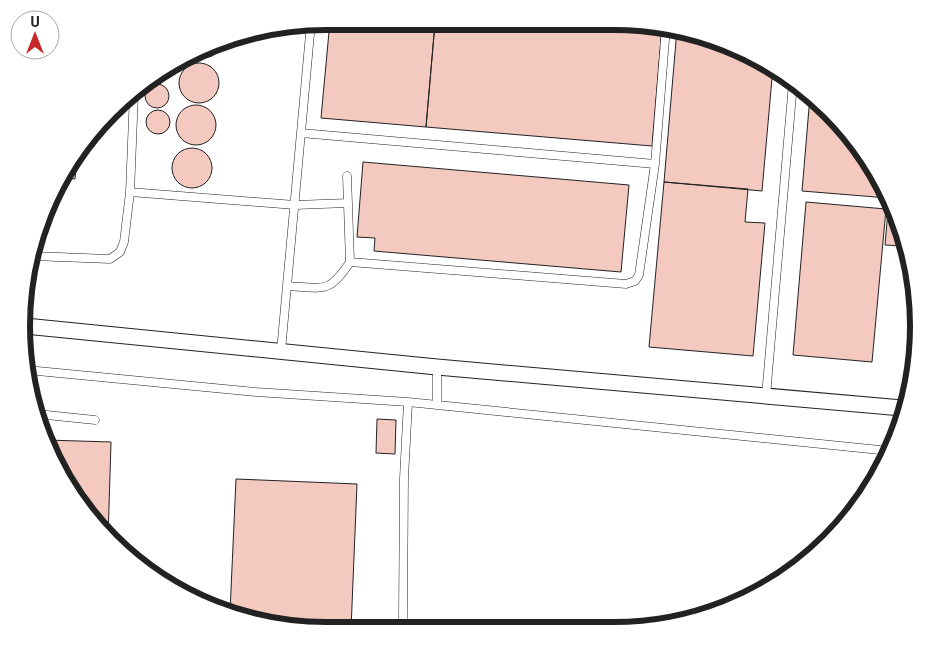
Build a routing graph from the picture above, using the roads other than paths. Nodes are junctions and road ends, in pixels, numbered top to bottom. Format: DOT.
graph roads {
  1 [pos="310,31"];
  2 [pos="665,35"];
  3 [pos="792,90"];
  4 [pos="134,101"];
  5 [pos="302,133"];
  6 [pos="655,164"];
  7 [pos="347,176"];
  8 [pos="130,192"];
  9 [pos="348,203"];
  10 [pos="295,206"];
  11 [pos="38,256"];
  12 [pos="350,262"];
  13 [pos="288,286"];
  14 [pos="30,326"];
  15 [pos="281,351"];
  16 [pos="437,367"];
  17 [pos="34,371"];
  18 [pos="766,396"];
  19 [pos="408,402"];
  20 [pos="437,405"];
  21 [pos="898,408"];
  22 [pos="44,415"];
  23 [pos="96,420"];
  24 [pos="882,450"];
  25 [pos="403,618"];
  1 -- 5 [label="lane"];
  2 -- 6 [label="lane"];
  3 -- 18 [label="lane"];
  4 -- 8 [label="lane"];
  5 -- 6 [label="lane"];
  5 -- 10 [label="lane"];
  6 -- 12 [label="lane"];
  7 -- 9 [label="lane"];
  8 -- 10 [label="lane"];
  8 -- 11 [label="lane"];
  9 -- 10 [label="lane"];
  9 -- 12 [label="lane"];
  10 -- 13 [label="lane"];
  12 -- 13 [label="lane"];
  13 -- 15 [label="lane"];
  14 -- 15 [label="street"];
  15 -- 16 [label="street"];
  16 -- 18 [label="street"];
  16 -- 20 [label="lane"];
  17 -- 19 [label="lane"];
  18 -- 21 [label="street"];
  19 -- 20 [label="lane"];
  19 -- 25 [label="lane"];
  20 -- 24 [label="lane"];
  22 -- 23 [label="lane"];
}
